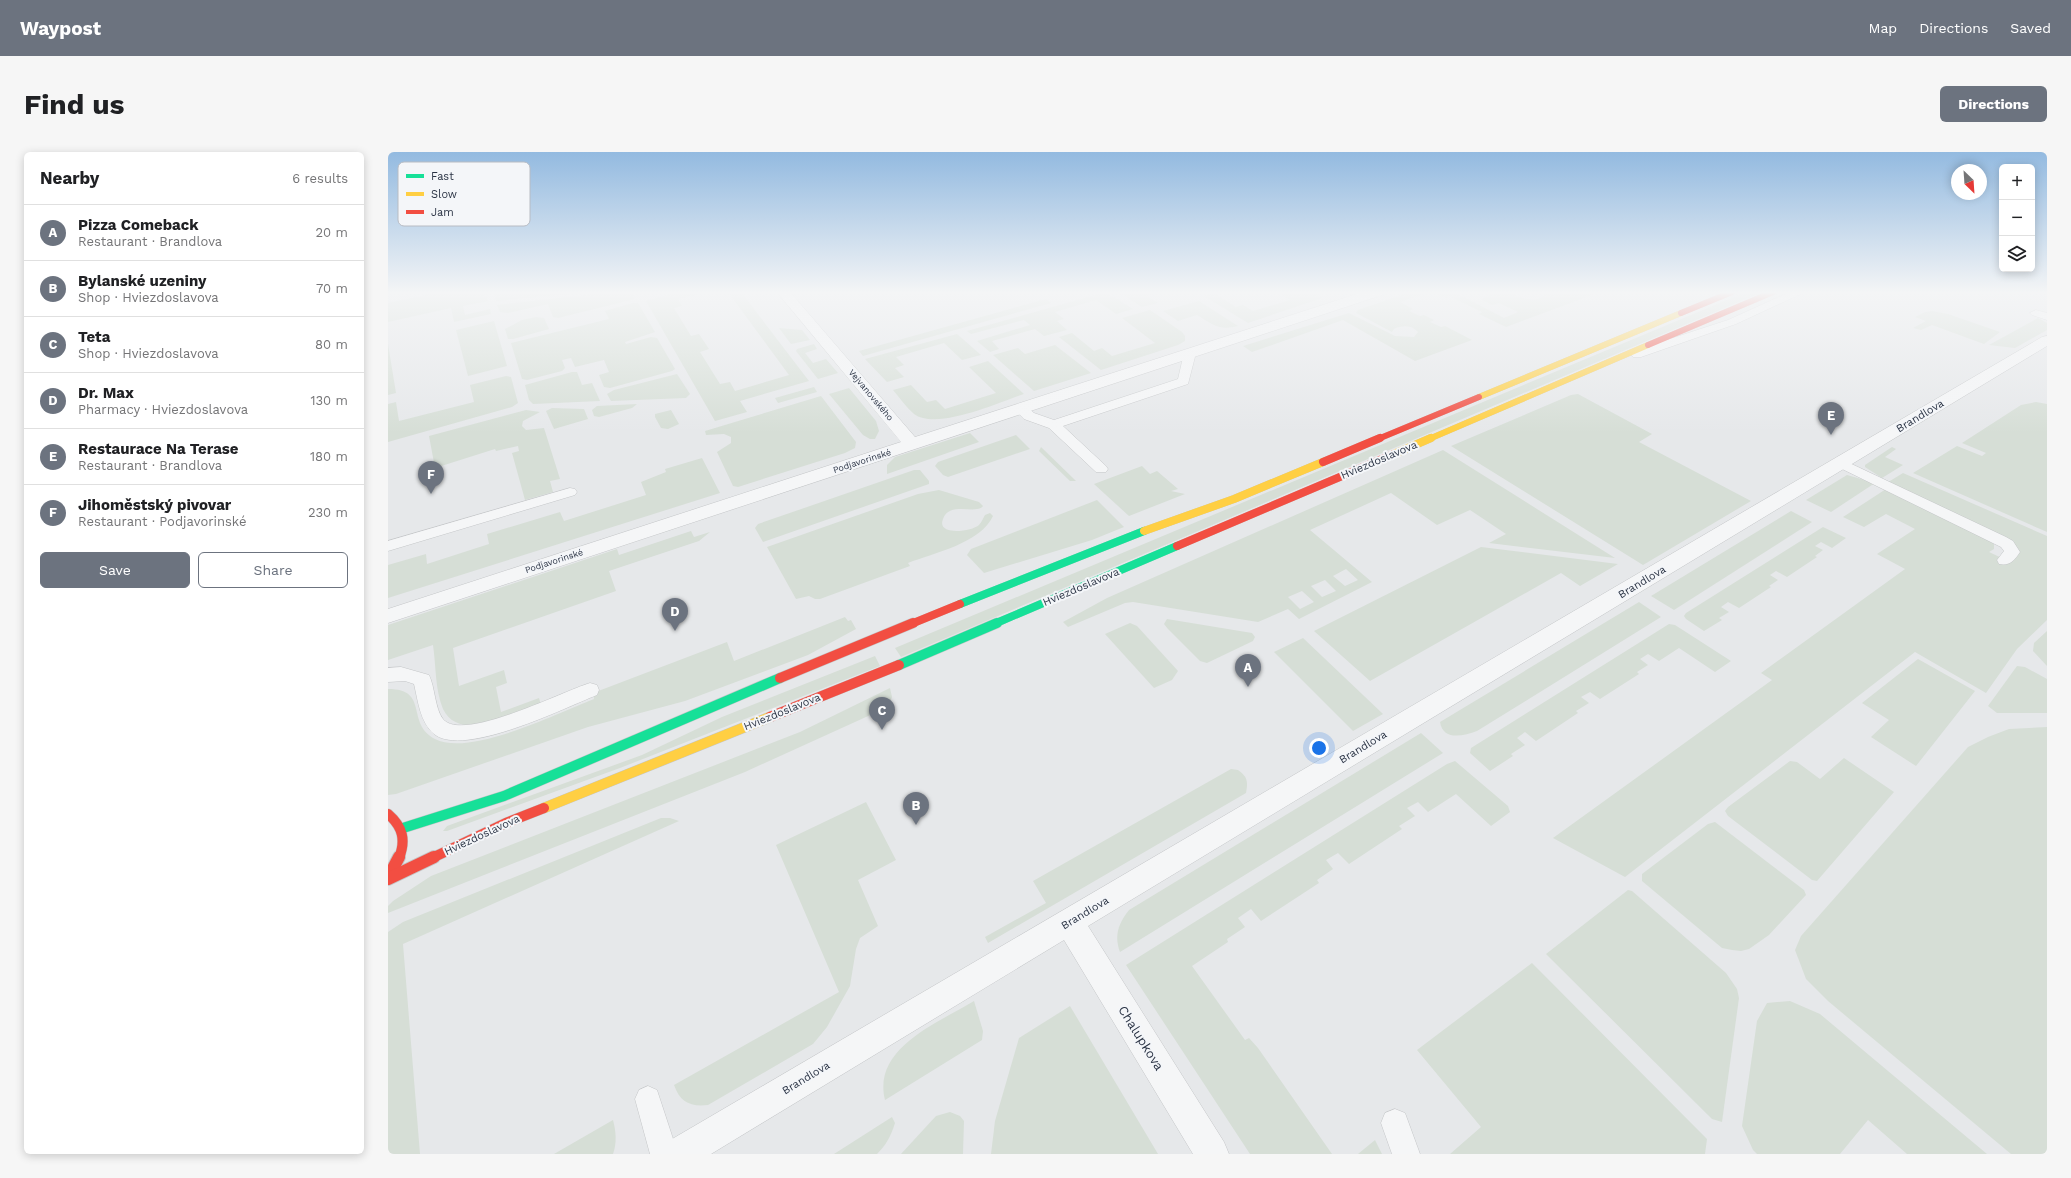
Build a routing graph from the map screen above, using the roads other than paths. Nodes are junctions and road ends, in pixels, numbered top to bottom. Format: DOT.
graph roads {
  1 [pos="823,339"];
  2 [pos="1233,339"];
  3 [pos="1620,339"];
  4 [pos="1663,339"];
  5 [pos="1681,339"];
  6 [pos="2047,340"];
  7 [pos="1190,353"];
  8 [pos="1604,364"];
  9 [pos="1021,409"];
  10 [pos="1054,425"];
  11 [pos="912,444"];
  12 [pos="1841,463"];
  13 [pos="1101,469"];
  14 [pos="570,492"];
  15 [pos="388,546"];
  16 [pos="2006,560"];
  17 [pos="388,616"];
  18 [pos="388,675"];
  19 [pos="590,690"];
  20 [pos="388,814"];
  21 [pos="403,828"];
  22 [pos="388,878"];
  23 [pos="1069,922"];
  24 [pos="648,1099"];
  25 [pos="1395,1123"];
  26 [pos="664,1154"];
  27 [pos="679,1154"];
  28 [pos="1212,1154"];
  29 [pos="1406,1154"];
  1 -- 11 [label="street, Vejvanovského"];
  2 -- 7 [label="street, Podjavorinské"];
  3 -- 21 [label="street, Hviezdoslavova"];
  4 -- 8 [label="street, Hviezdoslavova"];
  5 -- 8 [label="lane"];
  6 -- 12 [label="street, Brandlova"];
  7 -- 9 [label="street, Podjavorinské"];
  7 -- 10 [label="lane"];
  8 -- 22 [label="street, Hviezdoslavova"];
  9 -- 10 [label="lane"];
  9 -- 11 [label="street, Podjavorinské"];
  10 -- 13 [label="lane"];
  11 -- 17 [label="street, Podjavorinské"];
  12 -- 16 [label="lane"];
  12 -- 23 [label="street, Brandlova"];
  14 -- 15 [label="lane"];
  18 -- 19 [label="lane"];
  20 -- 21 [label="street"];
  21 -- 22 [label="street, Hviezdoslavova"];
  23 -- 27 [label="street, Brandlova"];
  23 -- 28 [label="street, Chalupkova"];
  24 -- 26 [label="lane"];
  25 -- 29 [label="lane"];
}
